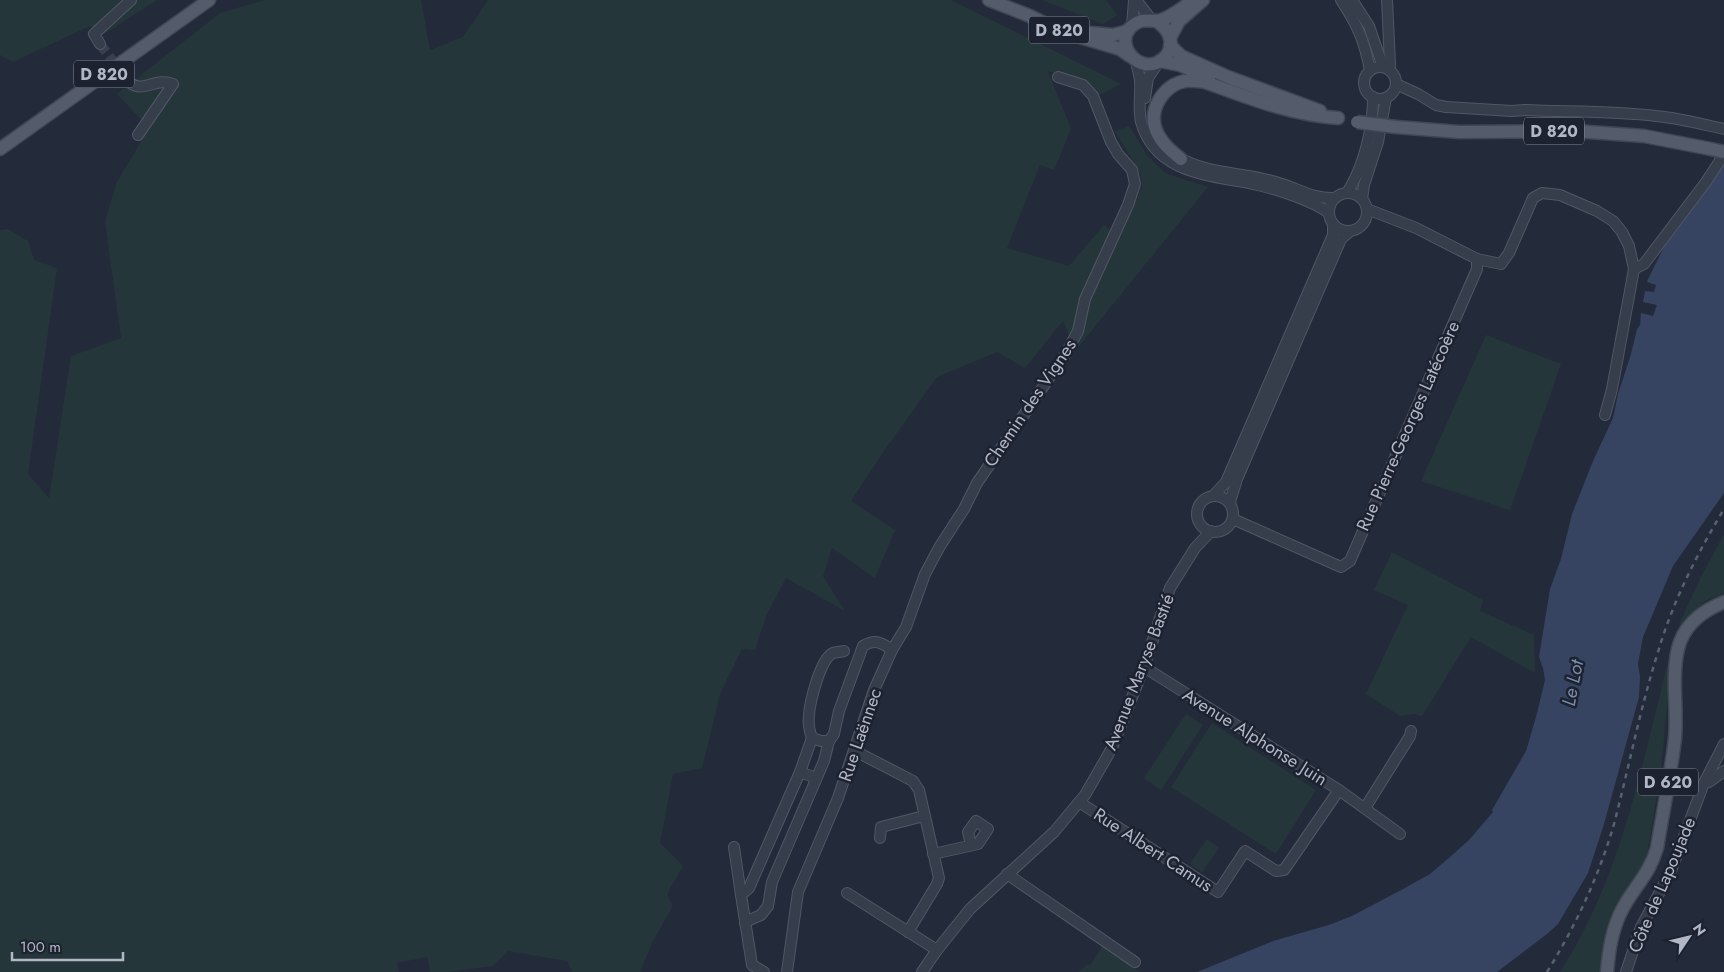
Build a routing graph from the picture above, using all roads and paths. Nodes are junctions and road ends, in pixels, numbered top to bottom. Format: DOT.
graph roads {
  1 [pos="131,0"];
  2 [pos="209,0"];
  3 [pos="989,0"];
  4 [pos="1006,0"];
  5 [pos="1135,0"];
  6 [pos="1194,0"];
  7 [pos="1203,0"];
  8 [pos="1341,0"];
  9 [pos="1352,0"];
  10 [pos="1387,0"];
  11 [pos="1154,20"];
  12 [pos="1130,28"];
  13 [pos="1170,41"];
  14 [pos="100,44"];
  15 [pos="1133,59"];
  16 [pos="1159,62"];
  17 [pos="1386,68"];
  18 [pos="1370,70"];
  19 [pos="1058,77"];
  20 [pos="125,78"];
  21 [pos="1396,84"];
  22 [pos="1373,97"];
  23 [pos="1386,98"];
  24 [pos="1338,118"];
  25 [pos="1724,129"];
  26 [pos="138,135"];
  27 [pos="0,148"];
  28 [pos="1724,152"];
  29 [pos="1181,160"];
  30 [pos="1347,193"];
  31 [pos="1335,198"];
  32 [pos="1362,199"];
  33 [pos="1367,209"];
  34 [pos="1329,213"];
  35 [pos="1392,220"];
  36 [pos="1333,224"];
  37 [pos="1363,225"];
  38 [pos="1349,232"];
  39 [pos="1477,260"];
  40 [pos="1634,269"];
  41 [pos="1605,415"];
  42 [pos="1214,495"];
  43 [pos="1230,502"];
  44 [pos="964,509"];
  45 [pos="1233,519"];
  46 [pos="1201,526"];
  47 [pos="1211,532"];
  48 [pos="1195,548"];
  49 [pos="1724,602"];
  50 [pos="892,650"];
  51 [pos="844,651"];
  52 [pos="1144,667"];
  53 [pos="1411,731"];
  54 [pos="812,738"];
  55 [pos="829,741"];
  56 [pos="1724,744"];
  57 [pos="855,751"];
  58 [pos="1724,771"];
  59 [pos="800,772"];
  60 [pos="816,778"];
  61 [pos="1704,783"];
  62 [pos="1339,790"];
  63 [pos="1079,802"];
  64 [pos="1365,808"];
  65 [pos="924,816"];
  66 [pos="1400,834"];
  67 [pos="880,838"];
  68 [pos="971,845"];
  69 [pos="734,847"];
  70 [pos="933,854"];
  71 [pos="1008,874"];
  72 [pos="847,893"];
  73 [pos="741,895"];
  74 [pos="745,922"];
  75 [pos="908,932"];
  76 [pos="937,950"];
  77 [pos="1135,962"];
  78 [pos="764,972"];
  79 [pos="787,972"];
  80 [pos="922,972"];
  81 [pos="1607,972"];
  82 [pos="1626,972"];
  1 -- 14 [label="street"];
  2 -- 27 [label="main road, D 820"];
  3 -- 15 [label="main road, D 820"];
  4 -- 12 [label="main road, D 820"];
  5 -- 11 [label="street"];
  5 -- 12 [label="street"];
  6 -- 11 [label="main road"];
  7 -- 13 [label="main road"];
  8 -- 18 [label="street"];
  9 -- 17 [label="street"];
  10 -- 17 [label="street"];
  11 -- 12 [label="main road"];
  11 -- 13 [label="main road"];
  12 -- 15 [label="main road"];
  13 -- 16 [label="main road"];
  13 -- 24 [label="main road, D 820"];
  15 -- 16 [label="main road"];
  15 -- 34 [label="street"];
  16 -- 24 [label="main road, D 820"];
  16 -- 29 [label="street"];
  17 -- 18 [label="street"];
  17 -- 21 [label="street"];
  18 -- 22 [label="street"];
  19 -- 44 [label="street, Chemin des Vignes"];
  20 -- 26 [label="street"];
  21 -- 23 [label="street"];
  21 -- 25 [label="street"];
  22 -- 23 [label="street"];
  22 -- 30 [label="street"];
  23 -- 32 [label="street"];
  24 -- 28 [label="main road, D 820, bridge"];
  24 -- 29 [label="main road"];
  28 -- 40 [label="street"];
  29 -- 31 [label="street"];
  30 -- 31 [label="street"];
  30 -- 32 [label="street"];
  31 -- 34 [label="street"];
  32 -- 33 [label="street"];
  33 -- 35 [label="street"];
  33 -- 37 [label="street"];
  34 -- 36 [label="street"];
  35 -- 37 [label="street"];
  35 -- 39 [label="street"];
  36 -- 38 [label="street"];
  36 -- 42 [label="street, Avenue Maryse Bastié"];
  37 -- 38 [label="street"];
  38 -- 43 [label="street"];
  39 -- 40 [label="street"];
  39 -- 45 [label="street, Rue Pierre-Georges Latécoère"];
  40 -- 41 [label="street"];
  42 -- 43 [label="street"];
  42 -- 46 [label="street, Avenue Maryse Bastié"];
  43 -- 45 [label="street"];
  44 -- 50 [label="street, Rue Laënnec"];
  45 -- 47 [label="street, Avenue Maryse Bastié"];
  46 -- 47 [label="street"];
  46 -- 48 [label="street, Avenue Maryse Bastié"];
  47 -- 48 [label="street, Avenue Maryse Bastié"];
  48 -- 52 [label="street, Avenue Maryse Bastié"];
  49 -- 81 [label="main road, D 620"];
  50 -- 55 [label="street"];
  50 -- 57 [label="street, Rue Laënnec"];
  51 -- 54 [label="street"];
  52 -- 62 [label="street, Avenue Alphonse Juin"];
  52 -- 63 [label="street, Avenue Maryse Bastié"];
  53 -- 64 [label="street"];
  54 -- 55 [label="street"];
  54 -- 59 [label="street"];
  55 -- 60 [label="street"];
  56 -- 61 [label="street, Côte de Lapoujade"];
  57 -- 65 [label="street"];
  57 -- 79 [label="street, Rue Laënnec"];
  58 -- 61 [label="street"];
  59 -- 60 [label="street"];
  59 -- 73 [label="street"];
  60 -- 74 [label="street"];
  61 -- 82 [label="street, Côte de Lapoujade"];
  62 -- 63 [label="street, Rue Albert Camus"];
  62 -- 64 [label="street, Avenue Alphonse Juin"];
  63 -- 71 [label="street, Avenue Maryse Bastié"];
  64 -- 66 [label="street, Avenue Alphonse Juin"];
  65 -- 67 [label="street"];
  65 -- 70 [label="street"];
  68 -- 70 [label="street"];
  69 -- 73 [label="street"];
  70 -- 75 [label="street"];
  71 -- 76 [label="street, Avenue Maryse Bastié"];
  71 -- 77 [label="street"];
  72 -- 75 [label="street"];
  73 -- 74 [label="street"];
  74 -- 78 [label="street"];
  75 -- 76 [label="street"];
  76 -- 80 [label="street, Avenue Maryse Bastié"];
}
